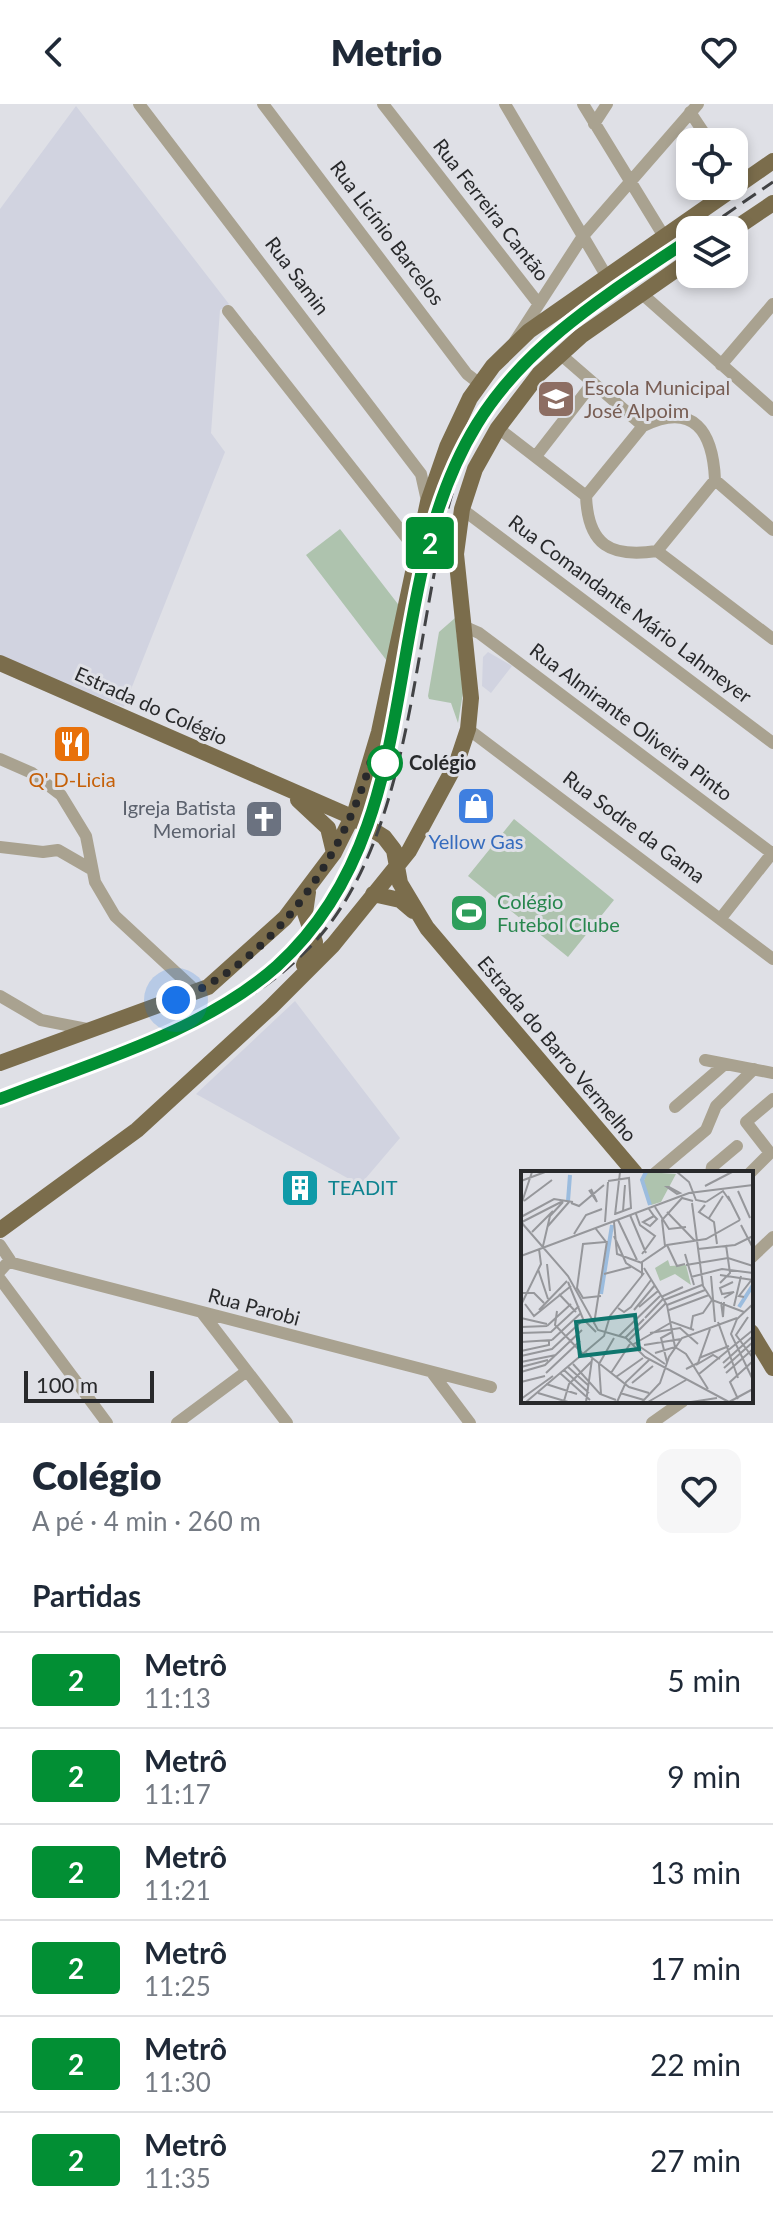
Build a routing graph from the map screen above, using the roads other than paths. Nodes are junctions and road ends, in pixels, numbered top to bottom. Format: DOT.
graph roads {
  1 [pos="139,104"];
  2 [pos="263,104"];
  3 [pos="383,104"];
  4 [pos="505,104"];
  5 [pos="583,104"];
  6 [pos="607,104"];
  7 [pos="694,108"];
  8 [pos="594,124"];
  9 [pos="703,128"];
  10 [pos="773,161"];
  11 [pos="748,175"];
  12 [pos="631,183"];
  13 [pos="713,200"];
  14 [pos="773,203"];
  15 [pos="748,220"];
  16 [pos="583,236"];
  17 [pos="665,238"];
  18 [pos="676,269"];
  19 [pos="607,277"];
  20 [pos="641,293"];
  21 [pos="538,303"];
  22 [pos="773,304"];
  23 [pos="228,311"];
  24 [pos="514,344"];
  25 [pos="560,354"];
  26 [pos="721,365"];
  27 [pos="480,384"];
  28 [pos="592,384"];
  29 [pos="773,410"];
  30 [pos="643,426"];
  31 [pos="498,428"];
  32 [pos="536,456"];
  33 [pos="438,471"];
  34 [pos="421,474"];
  35 [pos="715,480"];
  36 [pos="586,496"];
  37 [pos="428,502"];
  38 [pos="462,509"];
  39 [pos="773,530"];
  40 [pos="416,550"];
  41 [pos="657,551"];
  42 [pos="463,626"];
  43 [pos="773,639"];
  44 [pos="0,663"];
  45 [pos="468,729"];
  46 [pos="773,743"];
  47 [pos="2,765"];
  48 [pos="365,782"];
  49 [pos="284,790"];
  50 [pos="312,800"];
  51 [pos="352,817"];
  52 [pos="0,847"];
  53 [pos="334,853"];
  54 [pos="773,853"];
  55 [pos="397,864"];
  56 [pos="91,869"];
  57 [pos="309,890"];
  58 [pos="373,894"];
  59 [pos="418,914"];
  60 [pos="721,918"];
  61 [pos="349,924"];
  62 [pos="313,929"];
  63 [pos="259,945"];
  64 [pos="773,959"];
  65 [pos="197,992"];
  66 [pos="0,996"];
  67 [pos="94,1029"];
  68 [pos="216,1055"];
  69 [pos="705,1060"];
  70 [pos="0,1063"];
  71 [pos="725,1064"];
  72 [pos="754,1069"];
  73 [pos="773,1073"];
  74 [pos="773,1099"];
  75 [pos="675,1107"];
  76 [pos="737,1146"];
  77 [pos="633,1171"];
  78 [pos="657,1171"];
  79 [pos="711,1171"];
  80 [pos="752,1171"];
  81 [pos="0,1230"];
  82 [pos="773,1237"];
  83 [pos="0,1245"];
  84 [pos="753,1256"];
  85 [pos="6,1264"];
  86 [pos="0,1279"];
  87 [pos="203,1314"];
  88 [pos="753,1341"];
  89 [pos="773,1368"];
  90 [pos="247,1371"];
  91 [pos="433,1374"];
  92 [pos="491,1387"];
  93 [pos="680,1403"];
  94 [pos="107,1423"];
  95 [pos="177,1423"];
  96 [pos="287,1423"];
  97 [pos="470,1423"];
  98 [pos="652,1423"];
  1 -- 34 [label="street, Rua Samin"];
  2 -- 27 [label="street, Rua Licínio Barcelos"];
  3 -- 21 [label="street, Rua Ferreira Cantão"];
  4 -- 16 [label="street"];
  5 -- 8 [label="street"];
  6 -- 8 [label="street"];
  7 -- 9 [label="street"];
  7 -- 12 [label="street"];
  8 -- 12 [label="street"];
  10 -- 11 [label="main road"];
  12 -- 16 [label="street"];
  12 -- 17 [label="street"];
  13 -- 17 [label="main road"];
  14 -- 15 [label="main road"];
  16 -- 19 [label="street"];
  16 -- 21 [label="street"];
  17 -- 19 [label="main road"];
  18 -- 20 [label="main road"];
  19 -- 24 [label="main road"];
  20 -- 25 [label="main road"];
  20 -- 26 [label="street"];
  21 -- 24 [label="street, Rua Ferreira Cantão"];
  22 -- 26 [label="street"];
  23 -- 40 [label="street"];
  24 -- 27 [label="main road"];
  25 -- 28 [label="street"];
  25 -- 31 [label="main road"];
  26 -- 29 [label="street"];
  27 -- 33 [label="main road"];
  28 -- 30 [label="street"];
  28 -- 32 [label="street"];
  30 -- 35 [label="street"];
  30 -- 36 [label="street"];
  31 -- 32 [label="street"];
  31 -- 38 [label="main road"];
  32 -- 36 [label="street"];
  33 -- 34 [label="street"];
  33 -- 37 [label="main road"];
  34 -- 37 [label="street, Rua Samin"];
  35 -- 39 [label="street"];
  35 -- 41 [label="street"];
  36 -- 41 [label="street"];
  37 -- 40 [label="main road"];
  38 -- 42 [label="main road"];
  38 -- 46 [label="street, Rua Comandante Mário Lahmeyer"];
  40 -- 48 [label="main road"];
  41 -- 43 [label="street"];
  42 -- 45 [label="main road"];
  42 -- 54 [label="street, Rua Almirante Oliveira Pinto"];
  44 -- 49 [label="main road, Estrada do Colégio"];
  45 -- 55 [label="main road"];
  45 -- 60 [label="street, Rua Sodre da Gama"];
  47 -- 56 [label="street"];
  48 -- 50 [label="main road"];
  48 -- 51 [label="main road"];
  49 -- 50 [label="main road, Estrada do Colégio"];
  49 -- 53 [label="main road, Estrada do Colégio"];
  50 -- 51 [label="main road, Estrada do Colégio"];
  51 -- 53 [label="main road"];
  51 -- 55 [label="main road, Estrada do Colégio"];
  52 -- 56 [label="street"];
  53 -- 57 [label="main road"];
  54 -- 60 [label="street"];
  55 -- 58 [label="main road"];
  55 -- 59 [label="main road, Estrada do Barro Vermelho"];
  56 -- 65 [label="street"];
  57 -- 62 [label="main road"];
  57 -- 63 [label="main road"];
  58 -- 59 [label="main road, Estrada do Barro Vermelho"];
  58 -- 61 [label="main road"];
  59 -- 77 [label="main road, Estrada do Barro Vermelho"];
  60 -- 64 [label="street, Rua Sodre da Gama"];
  61 -- 62 [label="main road"];
  61 -- 68 [label="main road"];
  62 -- 63 [label="main road"];
  62 -- 68 [label="main road"];
  63 -- 65 [label="main road"];
  65 -- 67 [label="main road"];
  66 -- 67 [label="street"];
  67 -- 70 [label="main road"];
  68 -- 81 [label="main road"];
  69 -- 71 [label="street"];
  71 -- 72 [label="street"];
  71 -- 75 [label="street"];
  72 -- 73 [label="street"];
  72 -- 78 [label="street"];
  74 -- 80 [label="street"];
  76 -- 79 [label="street"];
  82 -- 84 [label="street"];
  83 -- 85 [label="street"];
  85 -- 87 [label="street, Rua Parobi"];
  86 -- 94 [label="street"];
  87 -- 90 [label="street"];
  87 -- 91 [label="street, Rua Parobi"];
  88 -- 89 [label="main road"];
  90 -- 95 [label="street"];
  90 -- 96 [label="street"];
  91 -- 92 [label="street, Rua Parobi"];
  91 -- 97 [label="street"];
  93 -- 98 [label="street"];
}
